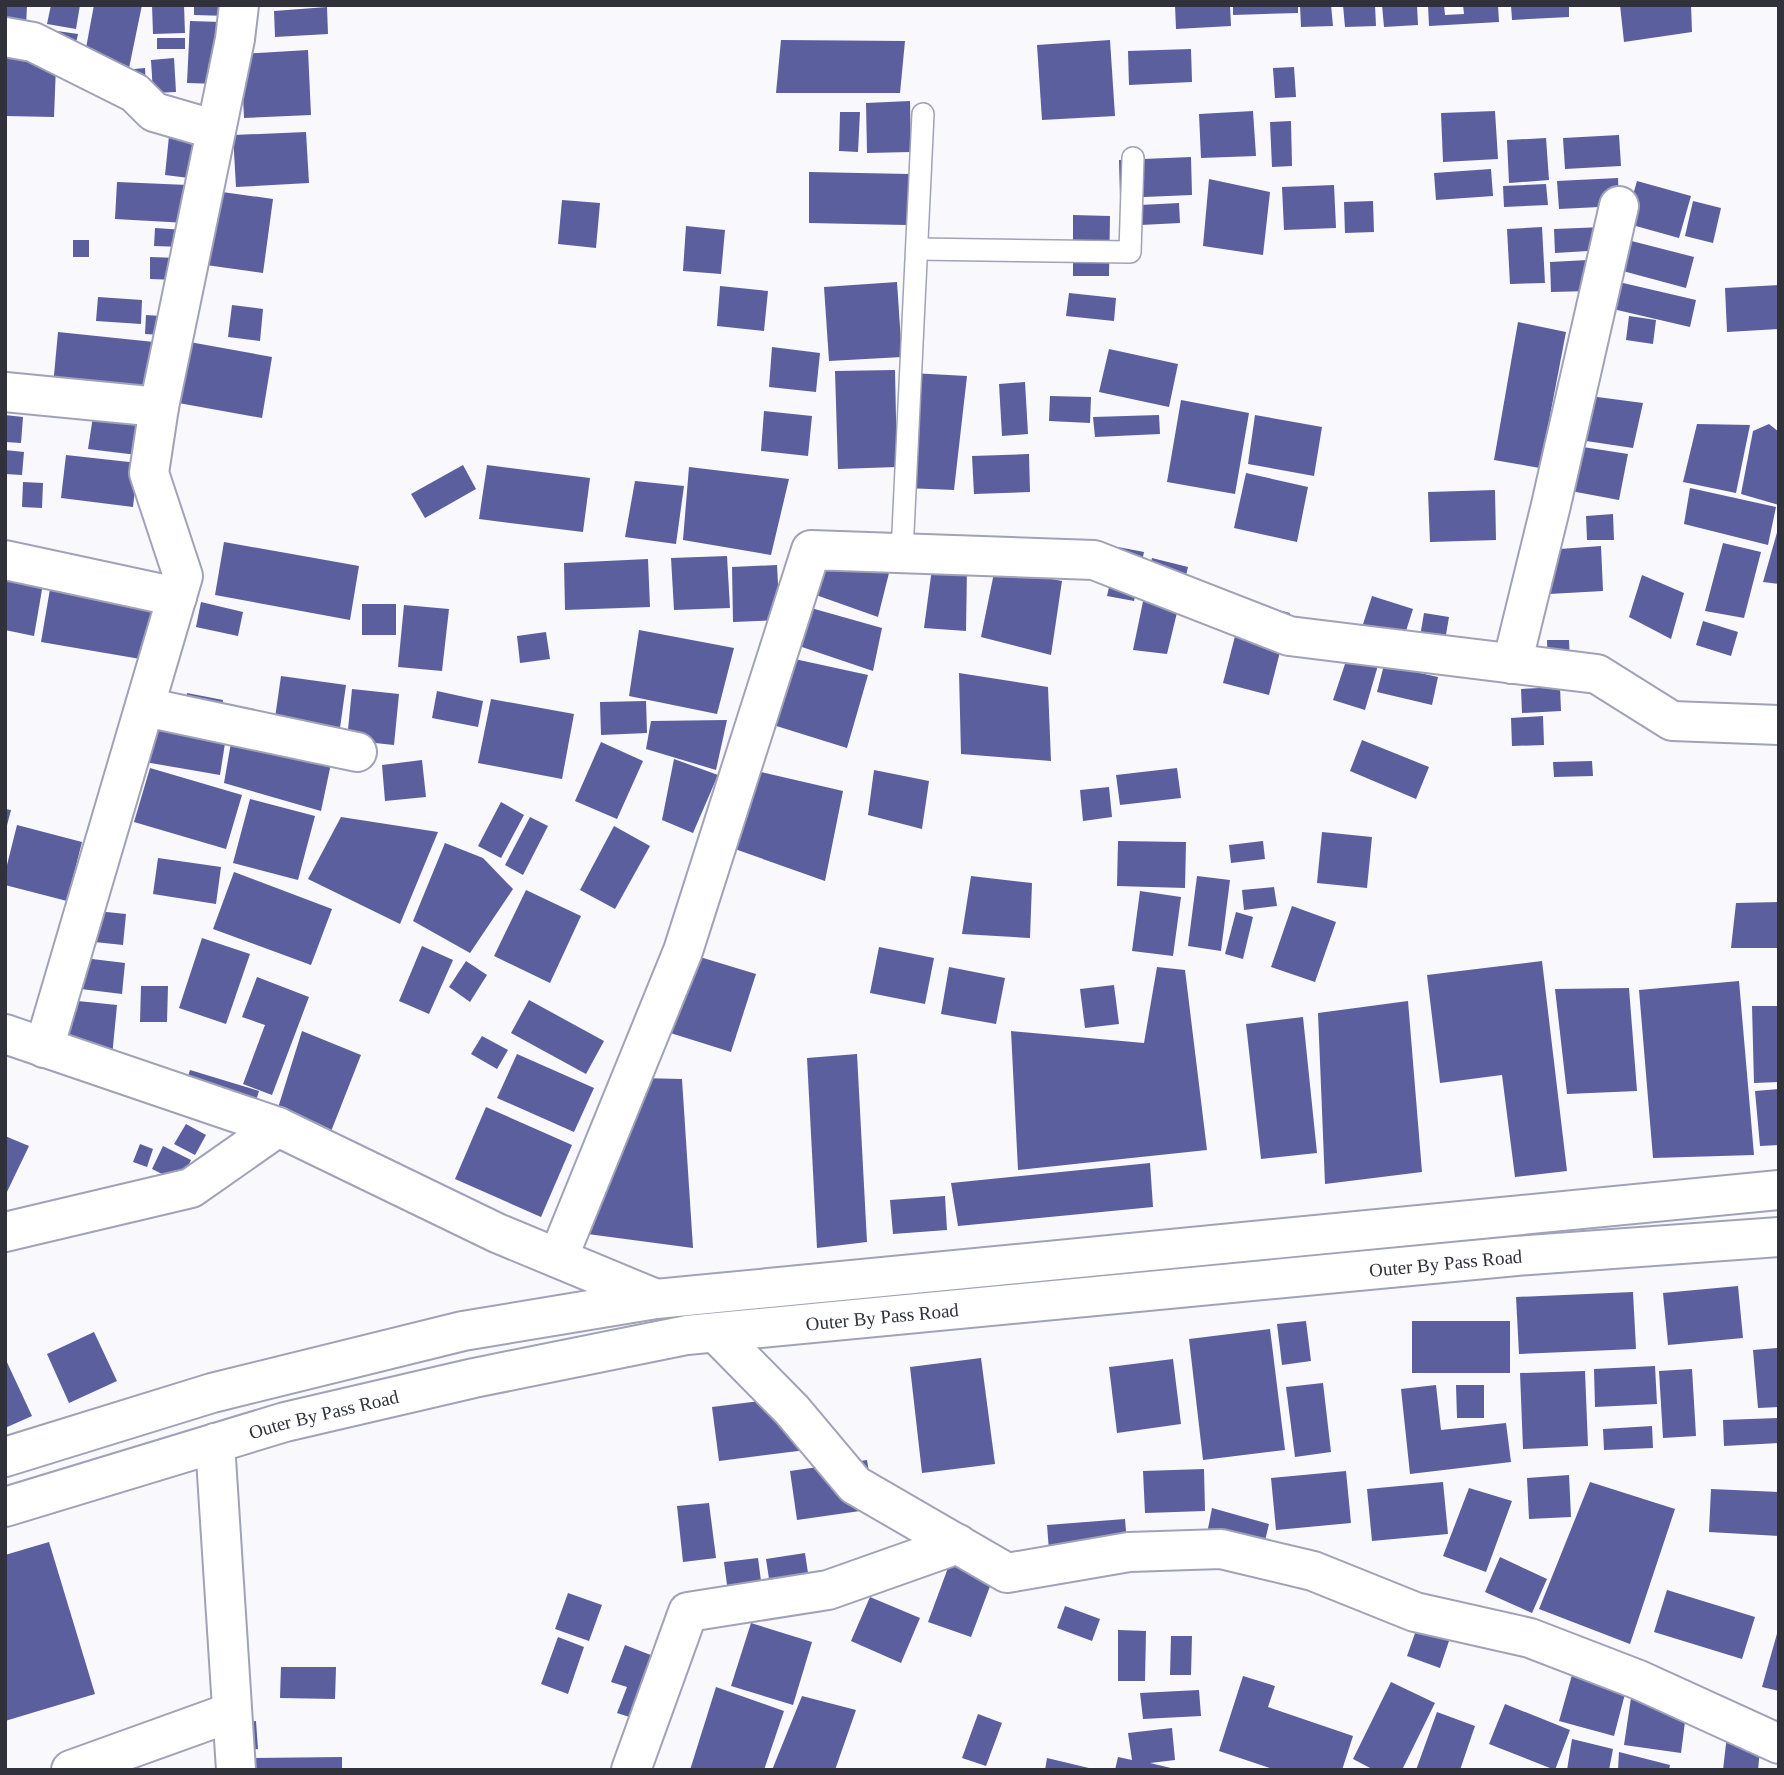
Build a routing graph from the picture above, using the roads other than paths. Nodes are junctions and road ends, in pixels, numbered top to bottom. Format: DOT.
graph roads {
  1 [pos="239,5"];
  2 [pos="5,37"];
  3 [pos="923,114"];
  4 [pos="216,130"];
  5 [pos="1133,158"];
  6 [pos="1619,206"];
  7 [pos="917,248"];
  8 [pos="5,392"];
  9 [pos="159,407"];
  10 [pos="902,553"];
  11 [pos="5,560"];
  12 [pos="177,597"];
  13 [pos="1511,664"];
  14 [pos="145,706"];
  15 [pos="1779,726"];
  16 [pos="357,752"];
  17 [pos="5,1034"];
  18 [pos="44,1048"];
  19 [pos="278,1127"];
  20 [pos="1779,1190"];
  21 [pos="5,1232"];
  22 [pos="1779,1237"];
  23 [pos="558,1258"];
  24 [pos="656,1299"];
  25 [pos="716,1333"];
  26 [pos="215,1443"];
  27 [pos="5,1457"];
  28 [pos="5,1507"];
  29 [pos="958,1544"];
  30 [pos="232,1712"];
  31 [pos="1779,1744"];
  32 [pos="71,1770"];
  33 [pos="236,1770"];
  34 [pos="631,1770"];
  1 -- 4 [label="street"];
  2 -- 4 [label="street"];
  3 -- 7 [label="lane"];
  4 -- 9 [label="street"];
  5 -- 7 [label="lane"];
  6 -- 13 [label="street"];
  7 -- 10 [label="lane"];
  8 -- 9 [label="street"];
  9 -- 12 [label="street"];
  10 -- 13 [label="street"];
  10 -- 23 [label="street"];
  11 -- 12 [label="street"];
  12 -- 14 [label="street"];
  13 -- 15 [label="street"];
  14 -- 16 [label="street"];
  14 -- 18 [label="street"];
  17 -- 18 [label="street"];
  18 -- 19 [label="street"];
  19 -- 21 [label="street"];
  19 -- 23 [label="street"];
  20 -- 24 [label="street, Outer By Pass Road"];
  22 -- 25 [label="street, Outer By Pass Road"];
  23 -- 24 [label="street"];
  24 -- 27 [label="street, Outer By Pass Road"];
  25 -- 26 [label="street, Outer By Pass Road"];
  25 -- 29 [label="street"];
  26 -- 28 [label="street, Outer By Pass Road"];
  26 -- 30 [label="street"];
  29 -- 31 [label="street"];
  29 -- 34 [label="street"];
  30 -- 32 [label="street"];
  30 -- 33 [label="street"];
}
